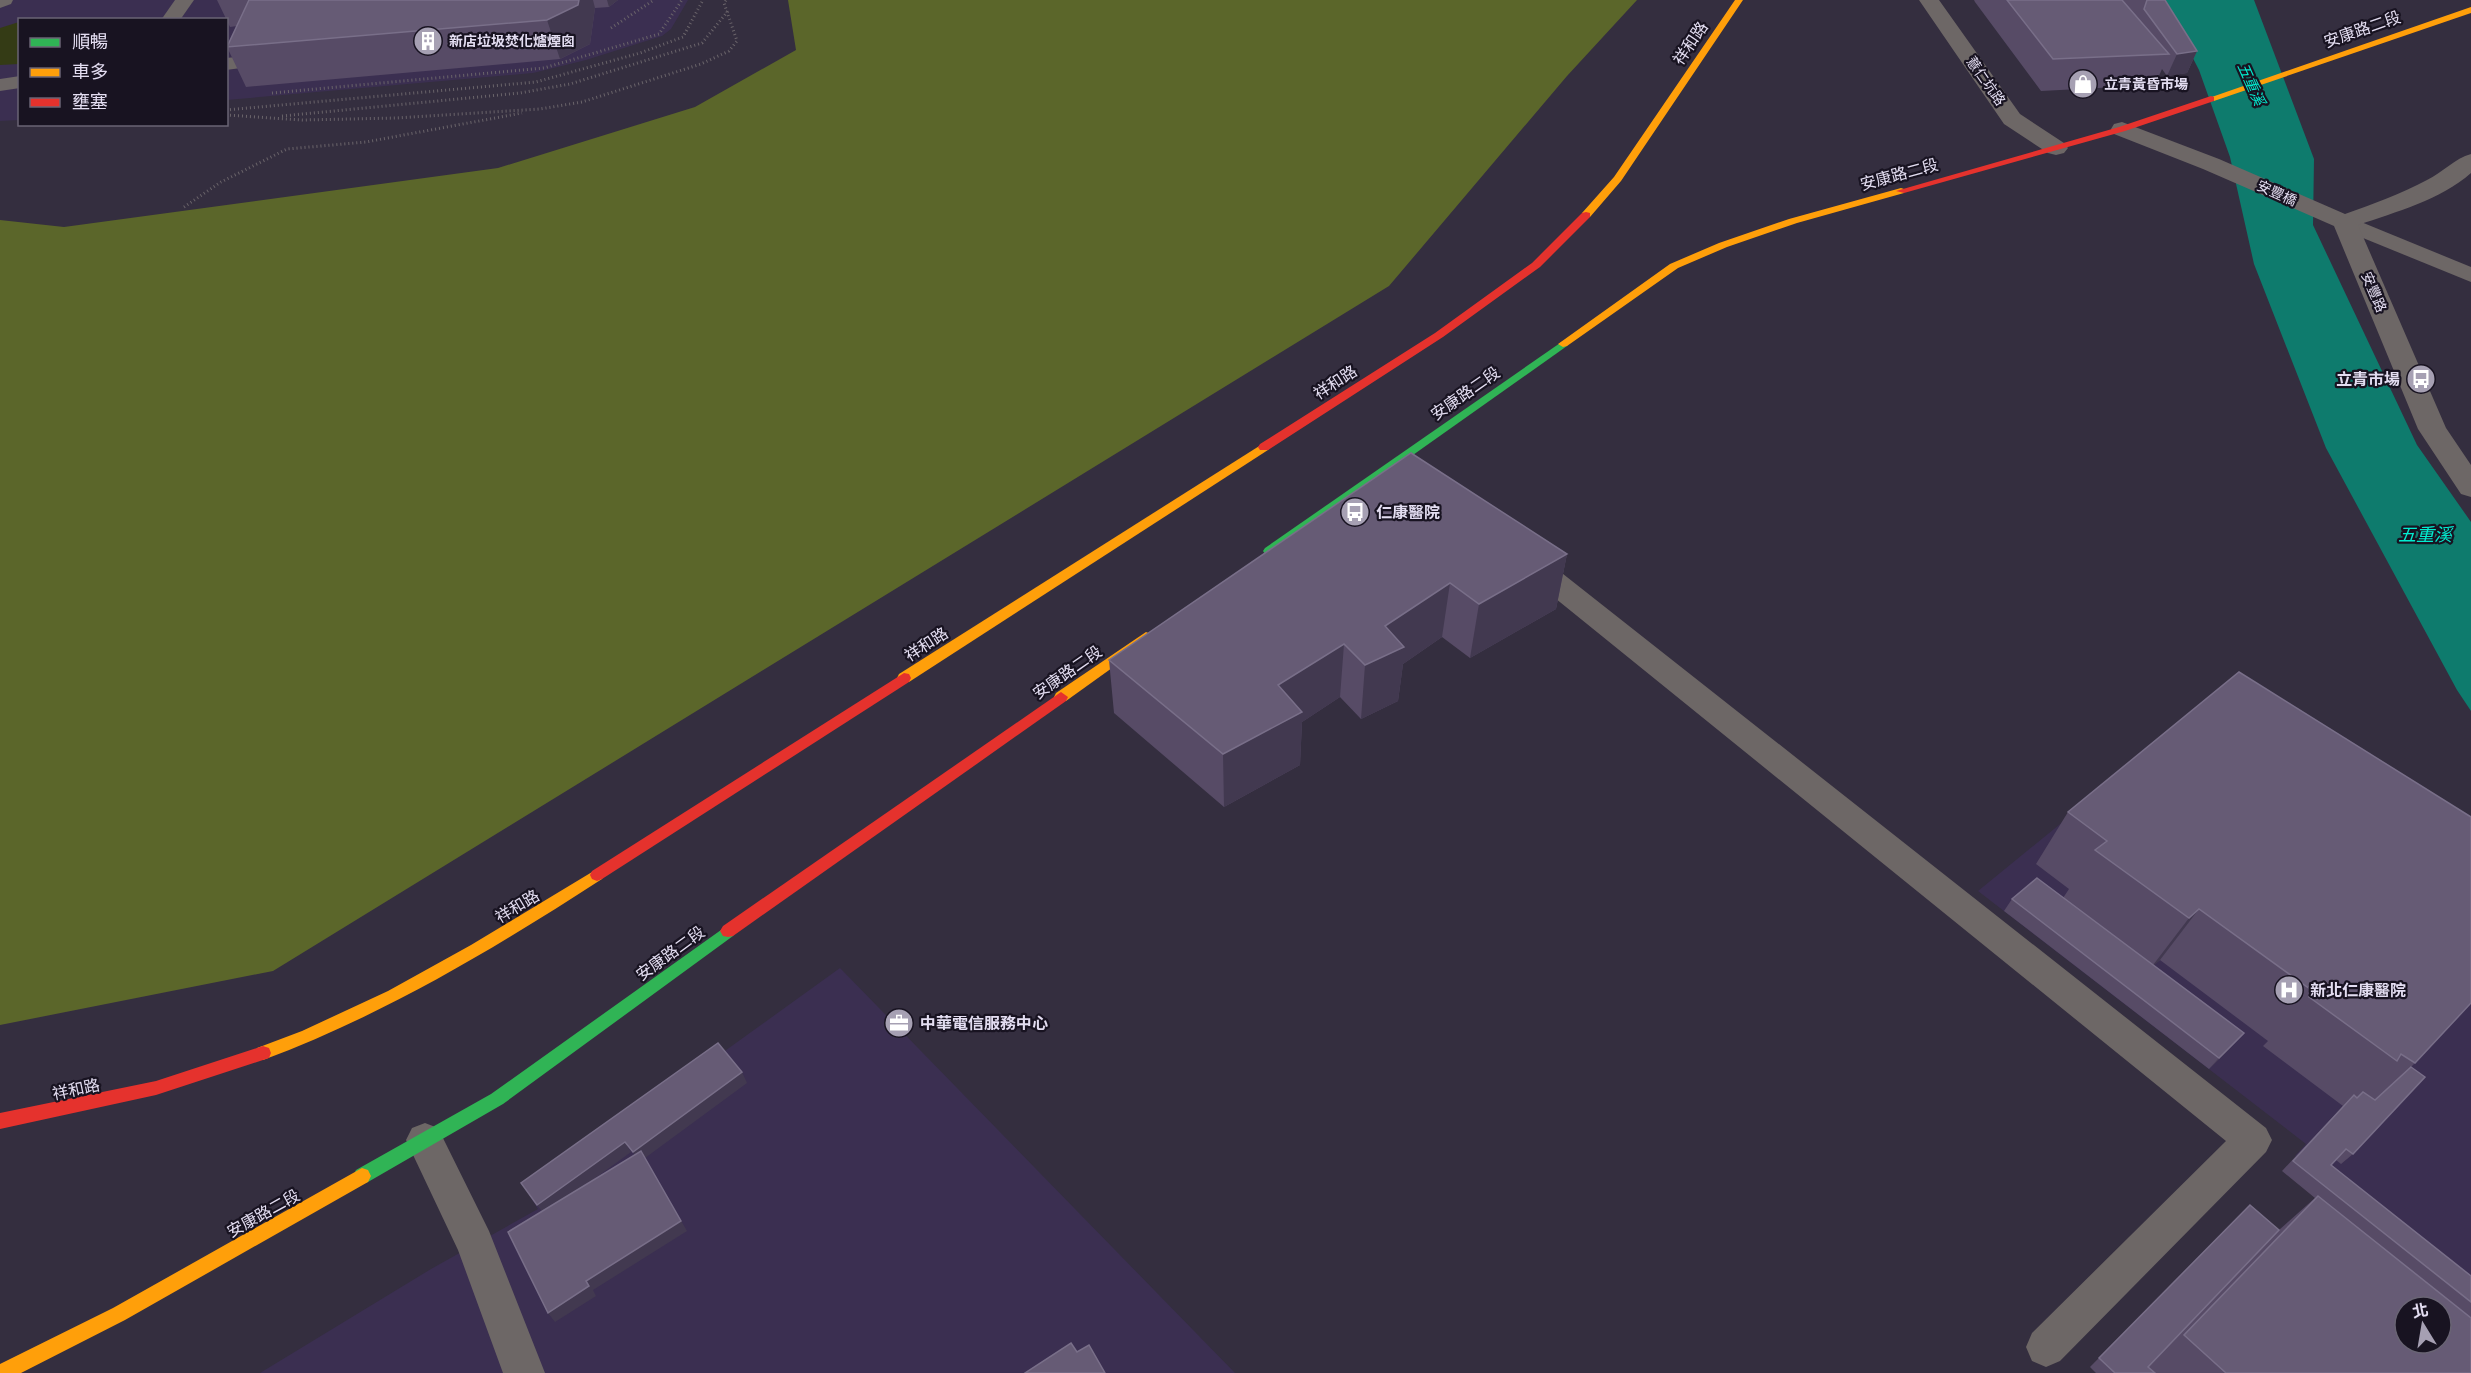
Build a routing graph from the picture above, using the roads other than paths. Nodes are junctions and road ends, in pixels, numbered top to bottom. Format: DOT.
graph roads {
  1 [pos="158,0"];
  2 [pos="185,0"];
  3 [pos="1739,0"];
  4 [pos="1929,0"];
  5 [pos="2471,10"];
  6 [pos="164,18"];
  7 [pos="172,18"];
  8 [pos="256,61"];
  9 [pos="228,64"];
  10 [pos="18,82"];
  11 [pos="0,85"];
  12 [pos="2122,129"];
  13 [pos="2056,148"];
  14 [pos="2468,167"];
  15 [pos="2344,222"];
  16 [pos="2471,275"];
  17 [pos="1400,459"];
  18 [pos="1428,482"];
  19 [pos="2471,487"];
  20 [pos="1503,542"];
  21 [pos="1255,561"];
  22 [pos="1158,629"];
  23 [pos="0,1121"];
  24 [pos="425,1140"];
  25 [pos="2046,1347"];
  26 [pos="1,1373"];
  27 [pos="524,1373"];
  1 -- 6 [label="lane"];
  2 -- 7 [label="lane"];
  3 -- 23 [label="main road, 祥和路"];
  4 -- 13 [label="street, 薏仁坑路"];
  5 -- 12 [label="main road, 安康路二段"];
  8 -- 9 [label="lane"];
  10 -- 11 [label="lane"];
  12 -- 13 [label="main road, 安康路二段"];
  12 -- 15 [label="street, 安豐橋"];
  13 -- 17 [label="main road, 安康路二段"];
  14 -- 15 [label="street"];
  15 -- 16 [label="lane"];
  15 -- 19 [label="street, 安豐路"];
  17 -- 18 [label="lane"];
  17 -- 21 [label="main road, 安康路二段"];
  20 -- 25 [label="lane"];
  22 -- 24 [label="main road, 安康路二段"];
  24 -- 26 [label="main road, 安康路二段"];
  24 -- 27 [label="lane"];
}
